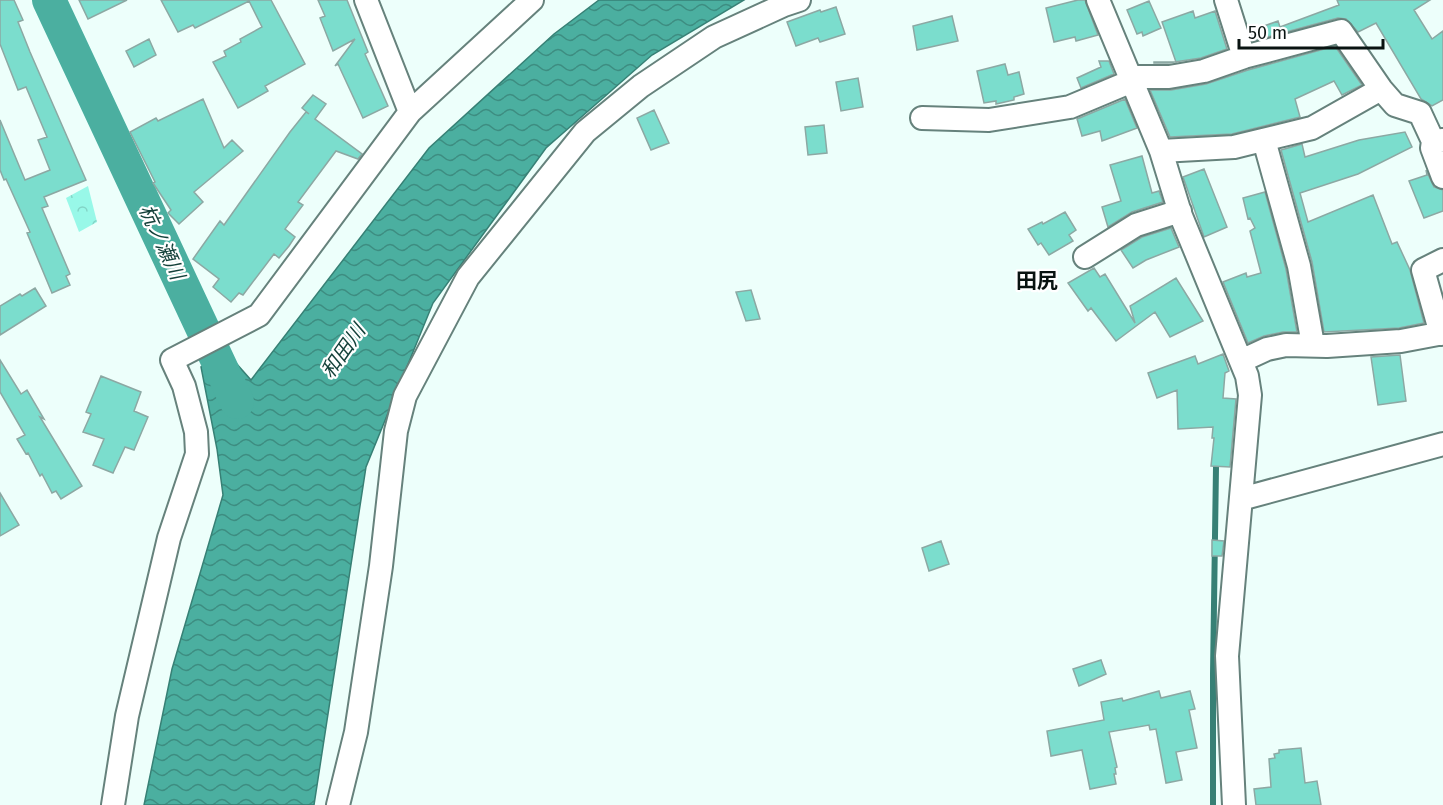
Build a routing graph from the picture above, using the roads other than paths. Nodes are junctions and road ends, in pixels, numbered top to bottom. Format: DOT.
graph roads {
  1 [pos="366,0"];
  2 [pos="532,0"];
  3 [pos="799,0"];
  4 [pos="1098,0"];
  5 [pos="1226,0"];
  6 [pos="1244,57"];
  7 [pos="1131,79"];
  8 [pos="1381,88"];
  9 [pos="410,112"];
  10 [pos="922,118"];
  11 [pos="1264,140"];
  12 [pos="1438,141"];
  13 [pos="1161,152"];
  14 [pos="1443,177"];
  15 [pos="1180,211"];
  16 [pos="1085,257"];
  17 [pos="1443,260"];
  18 [pos="1442,334"];
  19 [pos="1313,345"];
  20 [pos="1241,361"];
  21 [pos="1443,444"];
  22 [pos="1241,499"];
  23 [pos="113,805"];
  24 [pos="338,805"];
  25 [pos="1234,805"];
  1 -- 9 [label="street"];
  2 -- 9 [label="street"];
  3 -- 24 [label="street"];
  4 -- 7 [label="street"];
  5 -- 6 [label="street"];
  6 -- 7 [label="street"];
  6 -- 8 [label="street"];
  7 -- 10 [label="street"];
  7 -- 13 [label="street"];
  8 -- 11 [label="street"];
  8 -- 12 [label="street"];
  9 -- 23 [label="street"];
  11 -- 13 [label="street"];
  11 -- 19 [label="street"];
  12 -- 14 [label="street"];
  13 -- 15 [label="street"];
  15 -- 16 [label="street"];
  15 -- 20 [label="street"];
  17 -- 18 [label="street"];
  18 -- 19 [label="street"];
  19 -- 20 [label="street"];
  20 -- 22 [label="street"];
  21 -- 22 [label="street"];
  22 -- 25 [label="street"];
}
